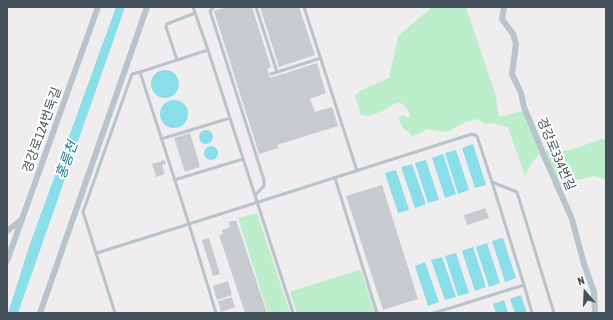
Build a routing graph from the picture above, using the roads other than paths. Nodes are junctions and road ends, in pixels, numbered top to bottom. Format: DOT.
graph roads {
  1 [pos="98,7"];
  2 [pos="148,7"];
  3 [pos="193,7"];
  4 [pos="214,7"];
  5 [pos="256,7"];
  6 [pos="304,7"];
  7 [pos="504,7"];
  8 [pos="195,14"];
  9 [pos="208,50"];
  10 [pos="321,58"];
  11 [pos="177,60"];
  12 [pos="140,72"];
  13 [pos="277,72"];
  14 [pos="271,74"];
  15 [pos="230,118"];
  16 [pos="161,139"];
  17 [pos="243,159"];
  18 [pos="357,171"];
  19 [pos="335,178"];
  20 [pos="174,180"];
  21 [pos="492,182"];
  22 [pos="255,195"];
  23 [pos="258,202"];
  24 [pos="22,219"];
  25 [pos="189,224"];
  26 [pos="7,231"];
  27 [pos="97,253"];
  28 [pos="7,261"];
  29 [pos="524,285"];
  30 [pos="40,313"];
  31 [pos="115,313"];
  32 [pos="216,313"];
  33 [pos="293,313"];
  34 [pos="377,313"];
  35 [pos="434,313"];
  36 [pos="532,313"];
  37 [pos="554,313"];
  38 [pos="595,313"];
  1 -- 24 [label="street, 경강로124번둑길"];
  2 -- 30 [label="street"];
  3 -- 8 [label="lane"];
  4 -- 22 [label="lane"];
  5 -- 13 [label="lane"];
  6 -- 10 [label="lane"];
  7 -- 38 [label="street, 경강로334번길"];
  8 -- 9 [label="lane"];
  8 -- 11 [label="lane"];
  9 -- 11 [label="lane"];
  9 -- 15 [label="lane"];
  10 -- 13 [label="lane"];
  10 -- 18 [label="lane"];
  11 -- 12 [label="lane"];
  12 -- 16 [label="lane"];
  12 -- 27 [label="lane"];
  13 -- 14 [label="lane"];
  15 -- 16 [label="lane"];
  15 -- 17 [label="lane"];
  16 -- 20 [label="lane"];
  17 -- 20 [label="lane"];
  17 -- 22 [label="lane"];
  18 -- 19 [label="lane"];
  18 -- 21 [label="lane"];
  19 -- 23 [label="lane"];
  19 -- 34 [label="lane"];
  20 -- 25 [label="lane"];
  21 -- 29 [label="lane"];
  21 -- 37 [label="lane"];
  22 -- 23 [label="lane"];
  23 -- 25 [label="lane"];
  23 -- 33 [label="lane"];
  24 -- 26 [label="street"];
  24 -- 28 [label="street, 경강로124번둑길"];
  25 -- 27 [label="lane"];
  25 -- 32 [label="lane"];
  27 -- 31 [label="lane"];
  29 -- 35 [label="lane"];
  29 -- 36 [label="lane"];
}
